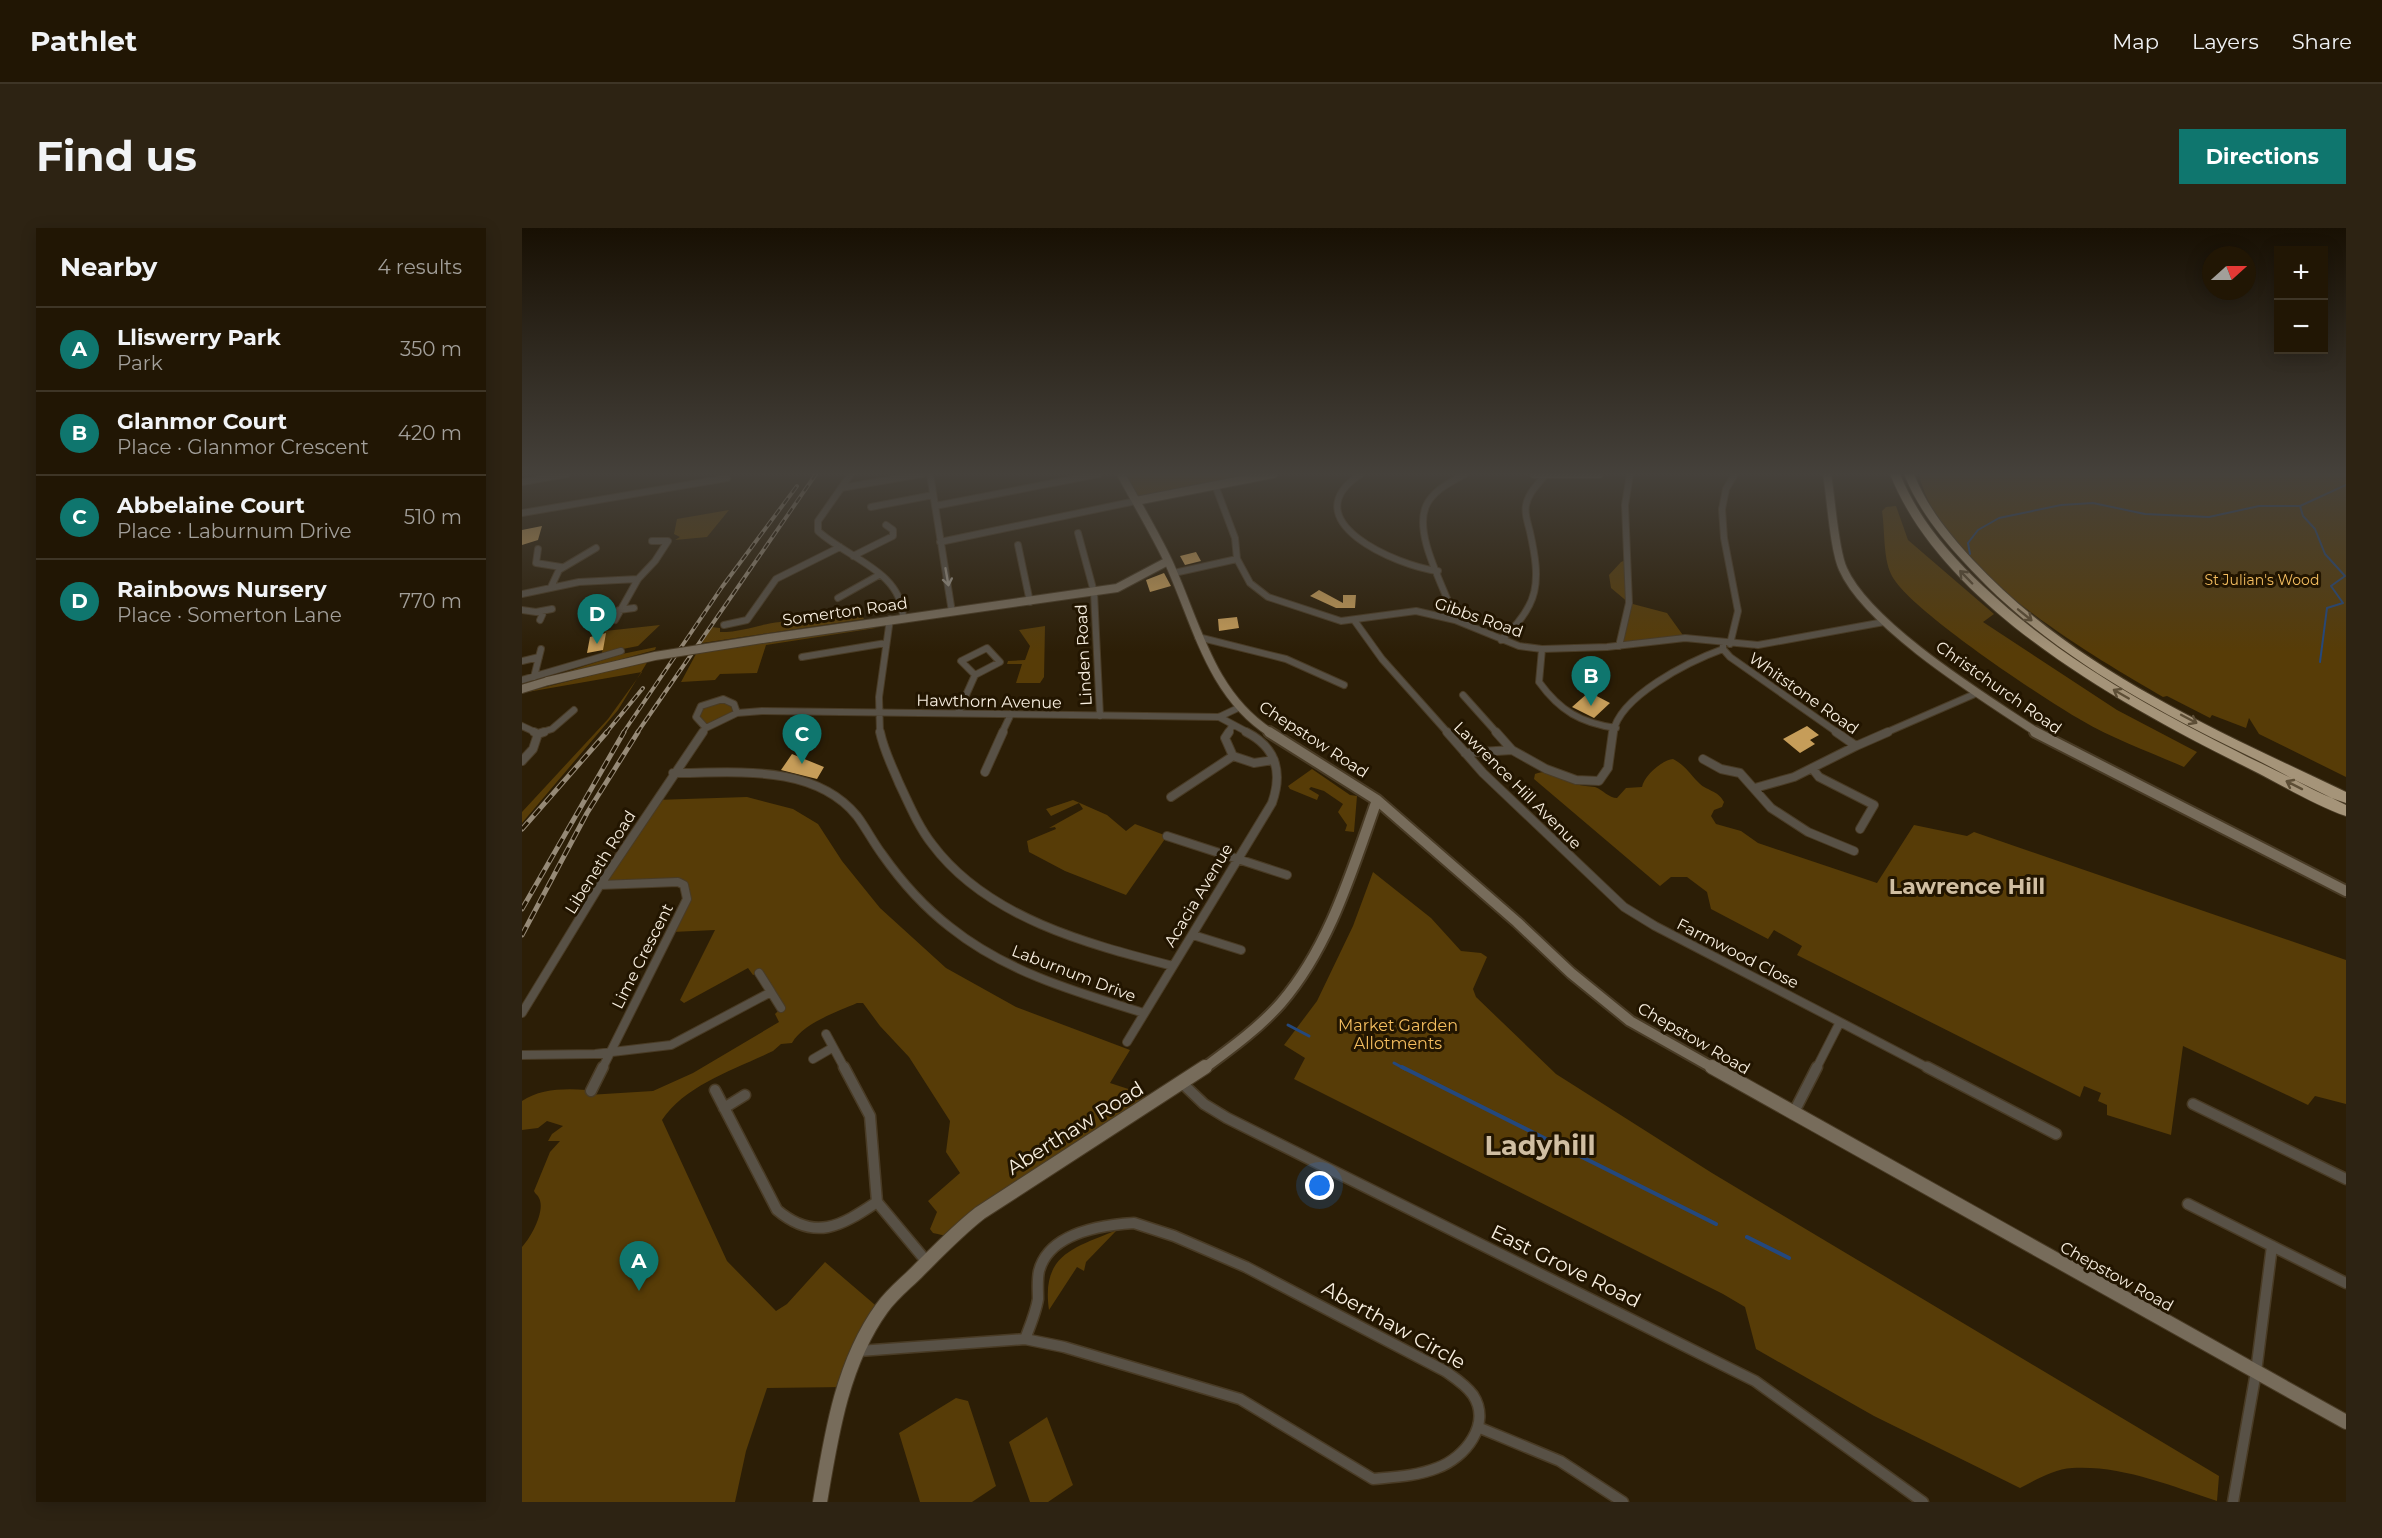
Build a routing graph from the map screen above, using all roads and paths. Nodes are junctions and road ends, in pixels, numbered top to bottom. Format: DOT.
graph roads {
  1 [pos="821,533"];
  2 [pos="893,533"];
  3 [pos="939,533"];
  4 [pos="981,533"];
  5 [pos="1078,533"];
  6 [pos="1153,533"];
  7 [pos="1234,533"];
  8 [pos="1351,533"];
  9 [pos="1424,533"];
  10 [pos="1530,533"];
  11 [pos="1627,533"];
  12 [pos="1724,533"];
  13 [pos="1836,533"];
  14 [pos="1930,533"];
  15 [pos="1944,533"];
  16 [pos="652,540"];
  17 [pos="940,542"];
  18 [pos="1018,545"];
  19 [pos="840,547"];
  20 [pos="538,549"];
  21 [pos="594,553"];
  22 [pos="853,556"];
  23 [pos="1237,558"];
  24 [pos="1168,561"];
  25 [pos="561,567"];
  26 [pos="1438,571"];
  27 [pos="1173,573"];
  28 [pos="879,575"];
  29 [pos="638,579"];
  30 [pos="551,587"];
  31 [pos="1094,592"];
  32 [pos="522,594"];
  33 [pos="838,598"];
  34 [pos="1030,602"];
  35 [pos="634,608"];
  36 [pos="552,609"];
  37 [pos="522,610"];
  38 [pos="619,610"];
  39 [pos="544,611"];
  40 [pos="952,612"];
  41 [pos="903,617"];
  42 [pos="890,619"];
  43 [pos="540,620"];
  44 [pos="615,620"];
  45 [pos="747,620"];
  46 [pos="1354,620"];
  47 [pos="1455,620"];
  48 [pos="755,622"];
  49 [pos="1884,622"];
  50 [pos="724,625"];
  51 [pos="1198,637"];
  52 [pos="1501,640"];
  53 [pos="886,643"];
  54 [pos="1726,645"];
  55 [pos="1619,646"];
  56 [pos="541,649"];
  57 [pos="1542,649"];
  58 [pos="621,651"];
  59 [pos="539,657"];
  60 [pos="802,657"];
  61 [pos="522,661"];
  62 [pos="975,675"];
  63 [pos="534,676"];
  64 [pos="522,680"];
  65 [pos="1344,684"];
  66 [pos="522,689"];
  67 [pos="1977,693"];
  68 [pos="1463,695"];
  69 [pos="1238,708"];
  70 [pos="574,710"];
  71 [pos="737,713"];
  72 [pos="880,713"];
  73 [pos="958,713"];
  74 [pos="1011,714"];
  75 [pos="1100,716"];
  76 [pos="1219,717"];
  77 [pos="522,726"];
  78 [pos="1232,726"];
  79 [pos="706,728"];
  80 [pos="1616,728"];
  81 [pos="538,734"];
  82 [pos="1856,746"];
  83 [pos="1512,750"];
  84 [pos="1465,753"];
  85 [pos="1233,756"];
  86 [pos="1703,759"];
  87 [pos="1274,760"];
  88 [pos="522,761"];
  89 [pos="1812,768"];
  90 [pos="986,772"];
  91 [pos="673,773"];
  92 [pos="1755,788"];
  93 [pos="1171,797"];
  94 [pos="2346,798"];
  95 [pos="1377,800"];
  96 [pos="2346,811"];
  97 [pos="1860,829"];
  98 [pos="1167,836"];
  99 [pos="1854,851"];
  100 [pos="1237,861"];
  101 [pos="1287,875"];
  102 [pos="600,885"];
  103 [pos="2346,891"];
  104 [pos="1624,907"];
  105 [pos="1193,935"];
  106 [pos="1241,950"];
  107 [pos="1173,966"];
  108 [pos="759,973"];
  109 [pos="771,992"];
  110 [pos="781,1008"];
  111 [pos="522,1013"];
  112 [pos="1144,1013"];
  113 [pos="1840,1022"];
  114 [pos="826,1034"];
  115 [pos="1126,1042"];
  116 [pos="832,1048"];
  117 [pos="611,1050"];
  118 [pos="522,1055"];
  119 [pos="813,1059"];
  120 [pos="1182,1083"];
  121 [pos="715,1090"];
  122 [pos="591,1091"];
  123 [pos="745,1095"];
  124 [pos="2193,1104"];
  125 [pos="724,1108"];
  126 [pos="1793,1114"];
  127 [pos="2056,1134"];
  128 [pos="2346,1179"];
  129 [pos="877,1202"];
  130 [pos="2188,1203"];
  131 [pos="2272,1246"];
  132 [pos="927,1262"];
  133 [pos="2346,1283"];
  134 [pos="1025,1339"];
  135 [pos="860,1351"];
  136 [pos="2256,1372"];
  137 [pos="2346,1422"];
  138 [pos="1480,1428"];
  139 [pos="820,1502"];
  140 [pos="1623,1502"];
  141 [pos="1923,1502"];
  142 [pos="2232,1502"];
  1 -- 19 [label="street"];
  2 -- 22 [label="street"];
  3 -- 17 [label="street"];
  4 -- 17 [label="street"];
  5 -- 31 [label="street, Linden Road"];
  6 -- 24 [label="street, Chepstow Road"];
  7 -- 23 [label="street, Gibbs Road"];
  8 -- 26 [label="street"];
  9 -- 26 [label="street"];
  10 -- 52 [label="street"];
  11 -- 55 [label="street"];
  12 -- 54 [label="street"];
  13 -- 49 [label="street, Christchurch Road"];
  96 -- 14 [label="highway, one-way"];
  15 -- 94 [label="highway, one-way"];
  16 -- 29 [label="street"];
  17 -- 40 [label="street, one-way"];
  18 -- 34 [label="street"];
  19 -- 22 [label="street"];
  19 -- 45 [label="street"];
  20 -- 25 [label="street"];
  21 -- 25 [label="street"];
  22 -- 28 [label="street"];
  23 -- 27 [label="street"];
  23 -- 46 [label="street, Gibbs Road"];
  24 -- 27 [label="street, Chepstow Road"];
  24 -- 31 [label="street, Somerton Road"];
  25 -- 30 [label="street"];
  26 -- 47 [label="street"];
  27 -- 51 [label="street, Chepstow Road"];
  28 -- 33 [label="street"];
  28 -- 41 [label="street"];
  29 -- 30 [label="street"];
  29 -- 38 [label="street"];
  30 -- 32 [label="street"];
  31 -- 34 [label="street, Somerton Road"];
  31 -- 75 [label="street, Linden Road"];
  34 -- 40 [label="street, Somerton Road"];
  35 -- 38 [label="street"];
  36 -- 39 [label="street"];
  37 -- 39 [label="street"];
  38 -- 44 [label="street"];
  39 -- 43 [label="street"];
  40 -- 41 [label="street, Somerton Road"];
  41 -- 42 [label="street, Somerton Road"];
  42 -- 53 [label="street"];
  42 -- 66 [label="street, Somerton Road, bridge"];
  45 -- 48 [label="street"];
  45 -- 50 [label="street"];
  46 -- 47 [label="street, Gibbs Road"];
  46 -- 84 [label="street, Lawrence Hill Avenue"];
  47 -- 52 [label="street, Gibbs Road"];
  49 -- 54 [label="street, Gibbs Road"];
  49 -- 67 [label="street, Christchurch Road"];
  51 -- 65 [label="street"];
  51 -- 69 [label="street, Chepstow Road"];
  52 -- 57 [label="street, Gibbs Road"];
  53 -- 60 [label="street"];
  53 -- 72 [label="street"];
  54 -- 55 [label="street, Gibbs Road"];
  54 -- 80 [label="street"];
  54 -- 82 [label="street, Whitstone Road"];
  55 -- 57 [label="street, Gibbs Road"];
  56 -- 59 [label="street"];
  57 -- 80 [label="street"];
  58 -- 63 [label="street"];
  59 -- 61 [label="street"];
  59 -- 63 [label="street"];
  62 -- 62 [label="street"];
  62 -- 73 [label="street"];
  63 -- 64 [label="street"];
  67 -- 82 [label="street, Whitstone Road"];
  67 -- 103 [label="street, Christchurch Road"];
  68 -- 83 [label="street"];
  69 -- 76 [label="street, Hawthorn Avenue"];
  69 -- 95 [label="street, Chepstow Road"];
  70 -- 81 [label="street"];
  71 -- 72 [label="street, Hawthorn Avenue"];
  71 -- 79 [label="street, Hawthorn Avenue"];
  71 -- 79 [label="street, Hawthorn Avenue"];
  72 -- 73 [label="street, Hawthorn Avenue"];
  72 -- 107 [label="street"];
  73 -- 74 [label="street, Hawthorn Avenue"];
  74 -- 75 [label="street, Hawthorn Avenue"];
  74 -- 90 [label="street"];
  75 -- 76 [label="street, Hawthorn Avenue"];
  76 -- 78 [label="street"];
  77 -- 81 [label="street"];
  78 -- 85 [label="street"];
  78 -- 87 [label="street"];
  79 -- 91 [label="street, Libeneth Road"];
  80 -- 83 [label="street"];
  81 -- 88 [label="street"];
  82 -- 89 [label="street"];
  83 -- 84 [label="street"];
  84 -- 104 [label="street, Lawrence Hill Avenue"];
  85 -- 87 [label="street"];
  85 -- 93 [label="street"];
  86 -- 92 [label="street"];
  87 -- 100 [label="street, Acacia Avenue"];
  89 -- 92 [label="street"];
  89 -- 97 [label="street"];
  91 -- 102 [label="street, Libeneth Road"];
  91 -- 112 [label="street, Laburnum Drive"];
  92 -- 99 [label="street"];
  95 -- 120 [label="street, Aberthaw Road"];
  95 -- 126 [label="street, Chepstow Road"];
  98 -- 100 [label="street"];
  100 -- 101 [label="street"];
  100 -- 105 [label="street, Acacia Avenue"];
  102 -- 111 [label="street, Libeneth Road"];
  102 -- 117 [label="street, Lime Crescent"];
  104 -- 113 [label="street, Farmwood Close"];
  105 -- 106 [label="street"];
  105 -- 107 [label="street, Acacia Avenue"];
  107 -- 112 [label="street, Acacia Avenue"];
  108 -- 109 [label="street"];
  109 -- 110 [label="street"];
  109 -- 117 [label="street"];
  112 -- 115 [label="street, Acacia Avenue"];
  113 -- 126 [label="street"];
  113 -- 127 [label="street, Farmwood Close"];
  114 -- 116 [label="street"];
  116 -- 119 [label="street"];
  116 -- 129 [label="street"];
  117 -- 118 [label="street"];
  117 -- 122 [label="street, Lime Crescent"];
  120 -- 132 [label="street, Aberthaw Road"];
  120 -- 141 [label="street, East Grove Road"];
  121 -- 125 [label="street"];
  123 -- 125 [label="street"];
  124 -- 128 [label="street"];
  125 -- 129 [label="street"];
  126 -- 136 [label="street, Chepstow Road"];
  129 -- 132 [label="street"];
  130 -- 131 [label="street"];
  131 -- 133 [label="street"];
  131 -- 136 [label="street"];
  132 -- 135 [label="street, Aberthaw Road"];
  134 -- 135 [label="street"];
  134 -- 138 [label="street"];
  134 -- 138 [label="street, Aberthaw Circle"];
  135 -- 139 [label="street, Aberthaw Road"];
  136 -- 137 [label="street, Chepstow Road"];
  136 -- 142 [label="street"];
  138 -- 140 [label="street"];
}
